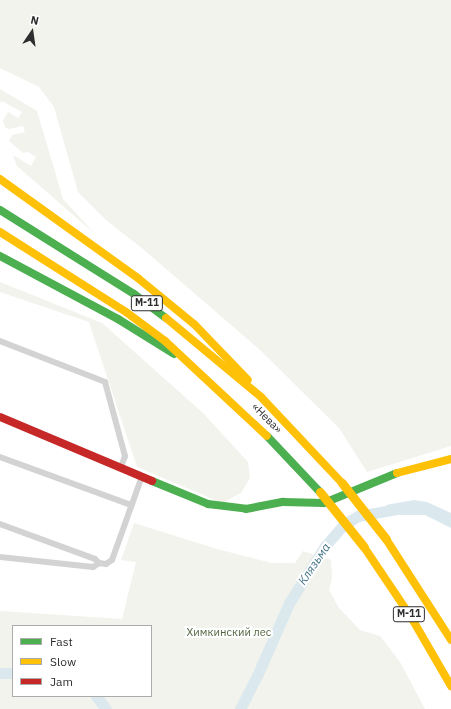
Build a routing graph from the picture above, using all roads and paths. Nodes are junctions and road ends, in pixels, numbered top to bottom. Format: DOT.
graph roads {
  1 [pos="0,179"];
  2 [pos="0,210"];
  3 [pos="0,232"];
  4 [pos="0,256"];
  5 [pos="0,341"];
  6 [pos="197,368"];
  7 [pos="261,397"];
  8 [pos="0,417"];
  9 [pos="0,457"];
  10 [pos="451,459"];
  11 [pos="121,467"];
  12 [pos="142,476"];
  13 [pos="131,505"];
  14 [pos="0,524"];
  15 [pos="0,557"];
  16 [pos="99,563"];
  17 [pos="451,640"];
  18 [pos="451,686"];
  1 -- 7 [label="main road, М-11"];
  2 -- 7 [label="main road, «Нева» / М-11"];
  3 -- 6 [label="main road, «Нева» / М-11"];
  4 -- 6 [label="main road, М-11"];
  5 -- 11 [label="street"];
  6 -- 18 [label="main road, «Нева» / М-11, bridge"];
  7 -- 17 [label="main road, «Нева» / М-11, bridge"];
  8 -- 11 [label="main road"];
  9 -- 13 [label="street"];
  10 -- 12 [label="main road"];
  11 -- 12 [label="main road"];
  12 -- 13 [label="street"];
  13 -- 16 [label="street"];
  14 -- 16 [label="street"];
  15 -- 16 [label="street"];
}
